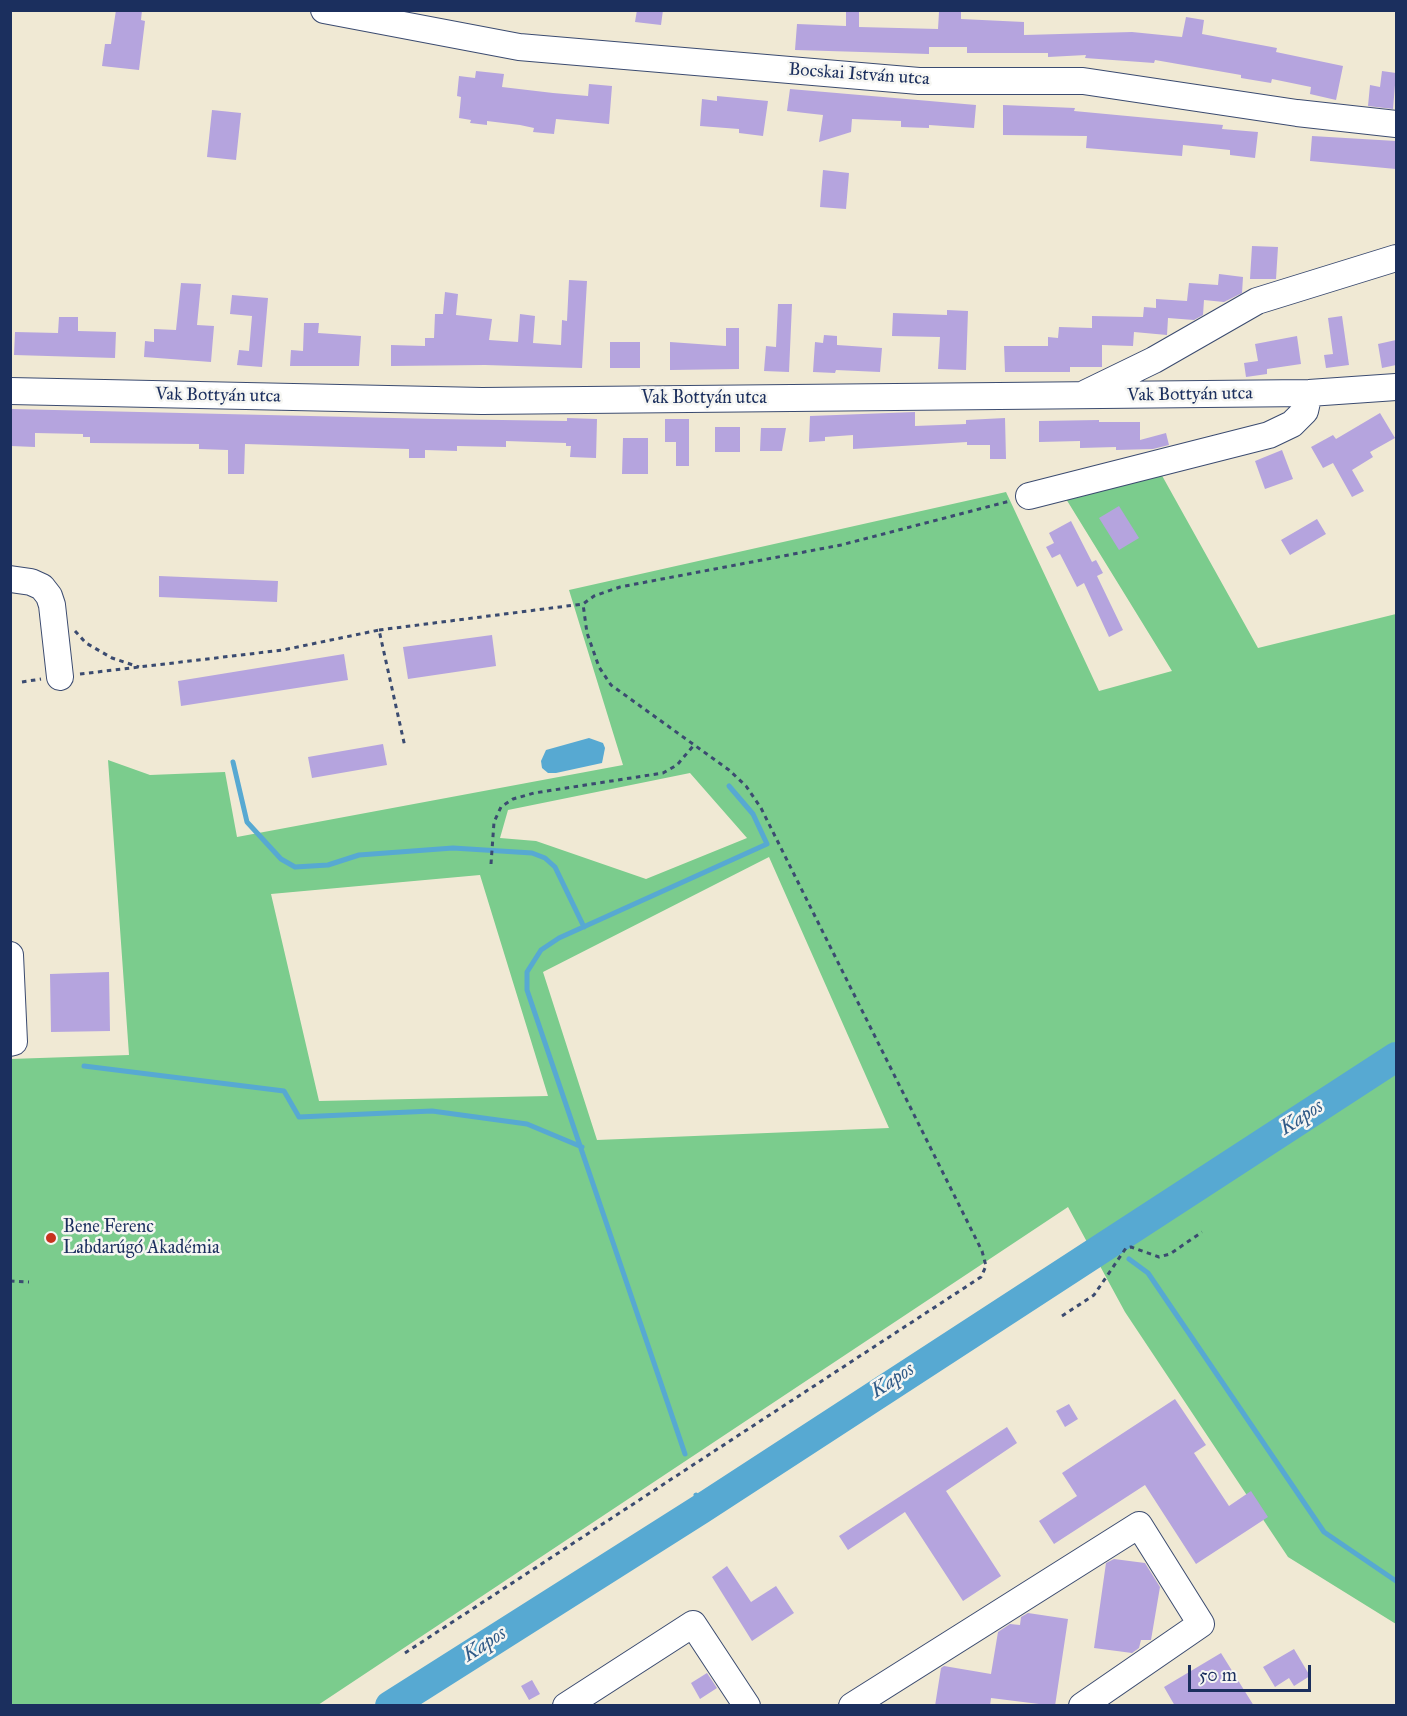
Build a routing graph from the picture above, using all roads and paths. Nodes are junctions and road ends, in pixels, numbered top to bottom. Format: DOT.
graph roads {
  1 [pos="324,10"];
  2 [pos="1396,124"];
  3 [pos="1396,258"];
  4 [pos="1396,387"];
  5 [pos="10,392"];
  6 [pos="1309,393"];
  7 [pos="1077,397"];
  8 [pos="1029,496"];
  9 [pos="10,579"];
  10 [pos="583,604"];
  11 [pos="73,628"];
  12 [pos="379,630"];
  13 [pos="141,668"];
  14 [pos="60,677"];
  15 [pos="22,682"];
  16 [pos="694,745"];
  17 [pos="405,747"];
  18 [pos="491,864"];
  19 [pos="10,955"];
  20 [pos="10,1042"];
  21 [pos="1202,1232"];
  22 [pos="10,1281"];
  23 [pos="29,1282"];
  24 [pos="1062,1316"];
  25 [pos="405,1653"];
  26 [pos="566,1706"];
  27 [pos="747,1706"];
  28 [pos="852,1706"];
  29 [pos="1082,1706"];
  1 -- 2 [label="street, Bocskai István utca"];
  3 -- 7 [label="street"];
  4 -- 6 [label="street, Vak Bottyán utca"];
  5 -- 7 [label="street, Vak Bottyán utca"];
  6 -- 7 [label="street, Vak Bottyán utca"];
  6 -- 8 [label="street"];
  8 -- 10 [label="path"];
  9 -- 14 [label="street"];
  10 -- 12 [label="path"];
  10 -- 16 [label="path"];
  11 -- 13 [label="path"];
  12 -- 13 [label="path"];
  12 -- 17 [label="path"];
  13 -- 14 [label="path"];
  14 -- 15 [label="path"];
  16 -- 18 [label="path"];
  16 -- 25 [label="path"];
  19 -- 20 [label="street"];
  21 -- 24 [label="path"];
  22 -- 23 [label="path"];
  26 -- 27 [label="street"];
  28 -- 29 [label="street"];
}
